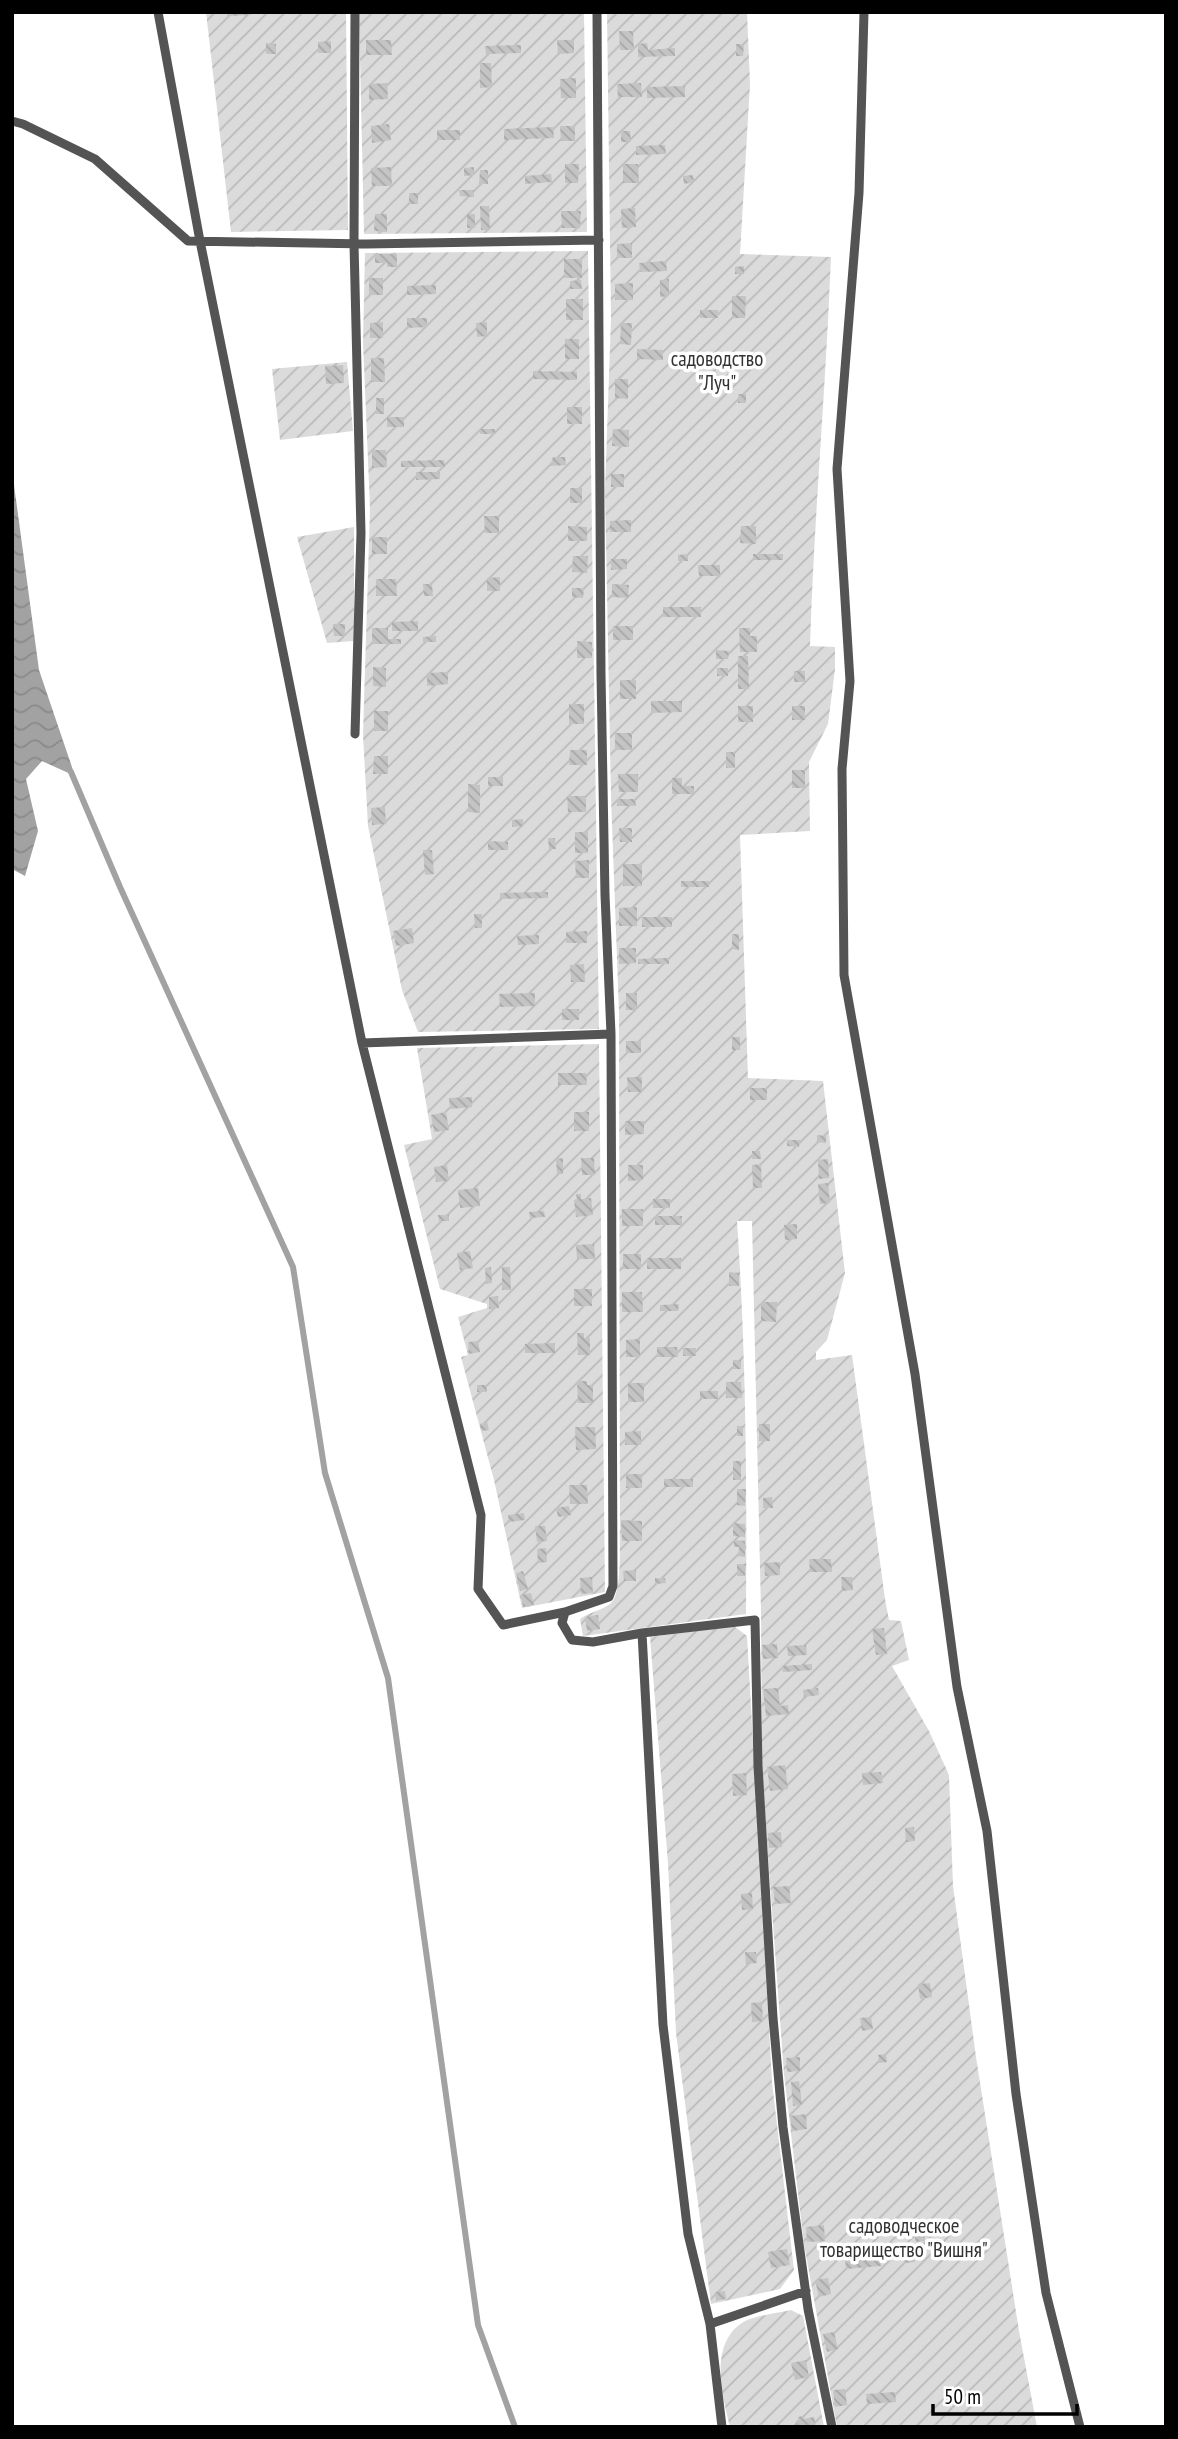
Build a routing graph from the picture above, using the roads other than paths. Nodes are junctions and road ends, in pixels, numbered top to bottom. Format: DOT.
graph roads {
  1 [pos="158,12"];
  2 [pos="355,12"];
  3 [pos="597,12"];
  4 [pos="864,12"];
  5 [pos="12,121"];
  6 [pos="599,240"];
  7 [pos="200,241"];
  8 [pos="354,244"];
  9 [pos="355,734"];
  10 [pos="611,1034"];
  11 [pos="362,1043"];
  12 [pos="565,1612"];
  13 [pos="642,1633"];
  14 [pos="806,2291"];
  15 [pos="710,2324"];
  16 [pos="722,2427"];
  17 [pos="832,2427"];
  18 [pos="1080,2427"];
  1 -- 7 [label="lane"];
  2 -- 8 [label="lane"];
  3 -- 6 [label="lane"];
  4 -- 18 [label="lane"];
  5 -- 7 [label="lane"];
  6 -- 8 [label="lane"];
  6 -- 10 [label="lane"];
  7 -- 8 [label="lane"];
  7 -- 11 [label="lane"];
  8 -- 9 [label="lane"];
  10 -- 11 [label="lane"];
  10 -- 12 [label="lane"];
  11 -- 12 [label="lane"];
  12 -- 13 [label="lane"];
  13 -- 14 [label="lane"];
  13 -- 15 [label="lane"];
  14 -- 15 [label="lane"];
  14 -- 17 [label="lane"];
  15 -- 16 [label="lane"];
}
